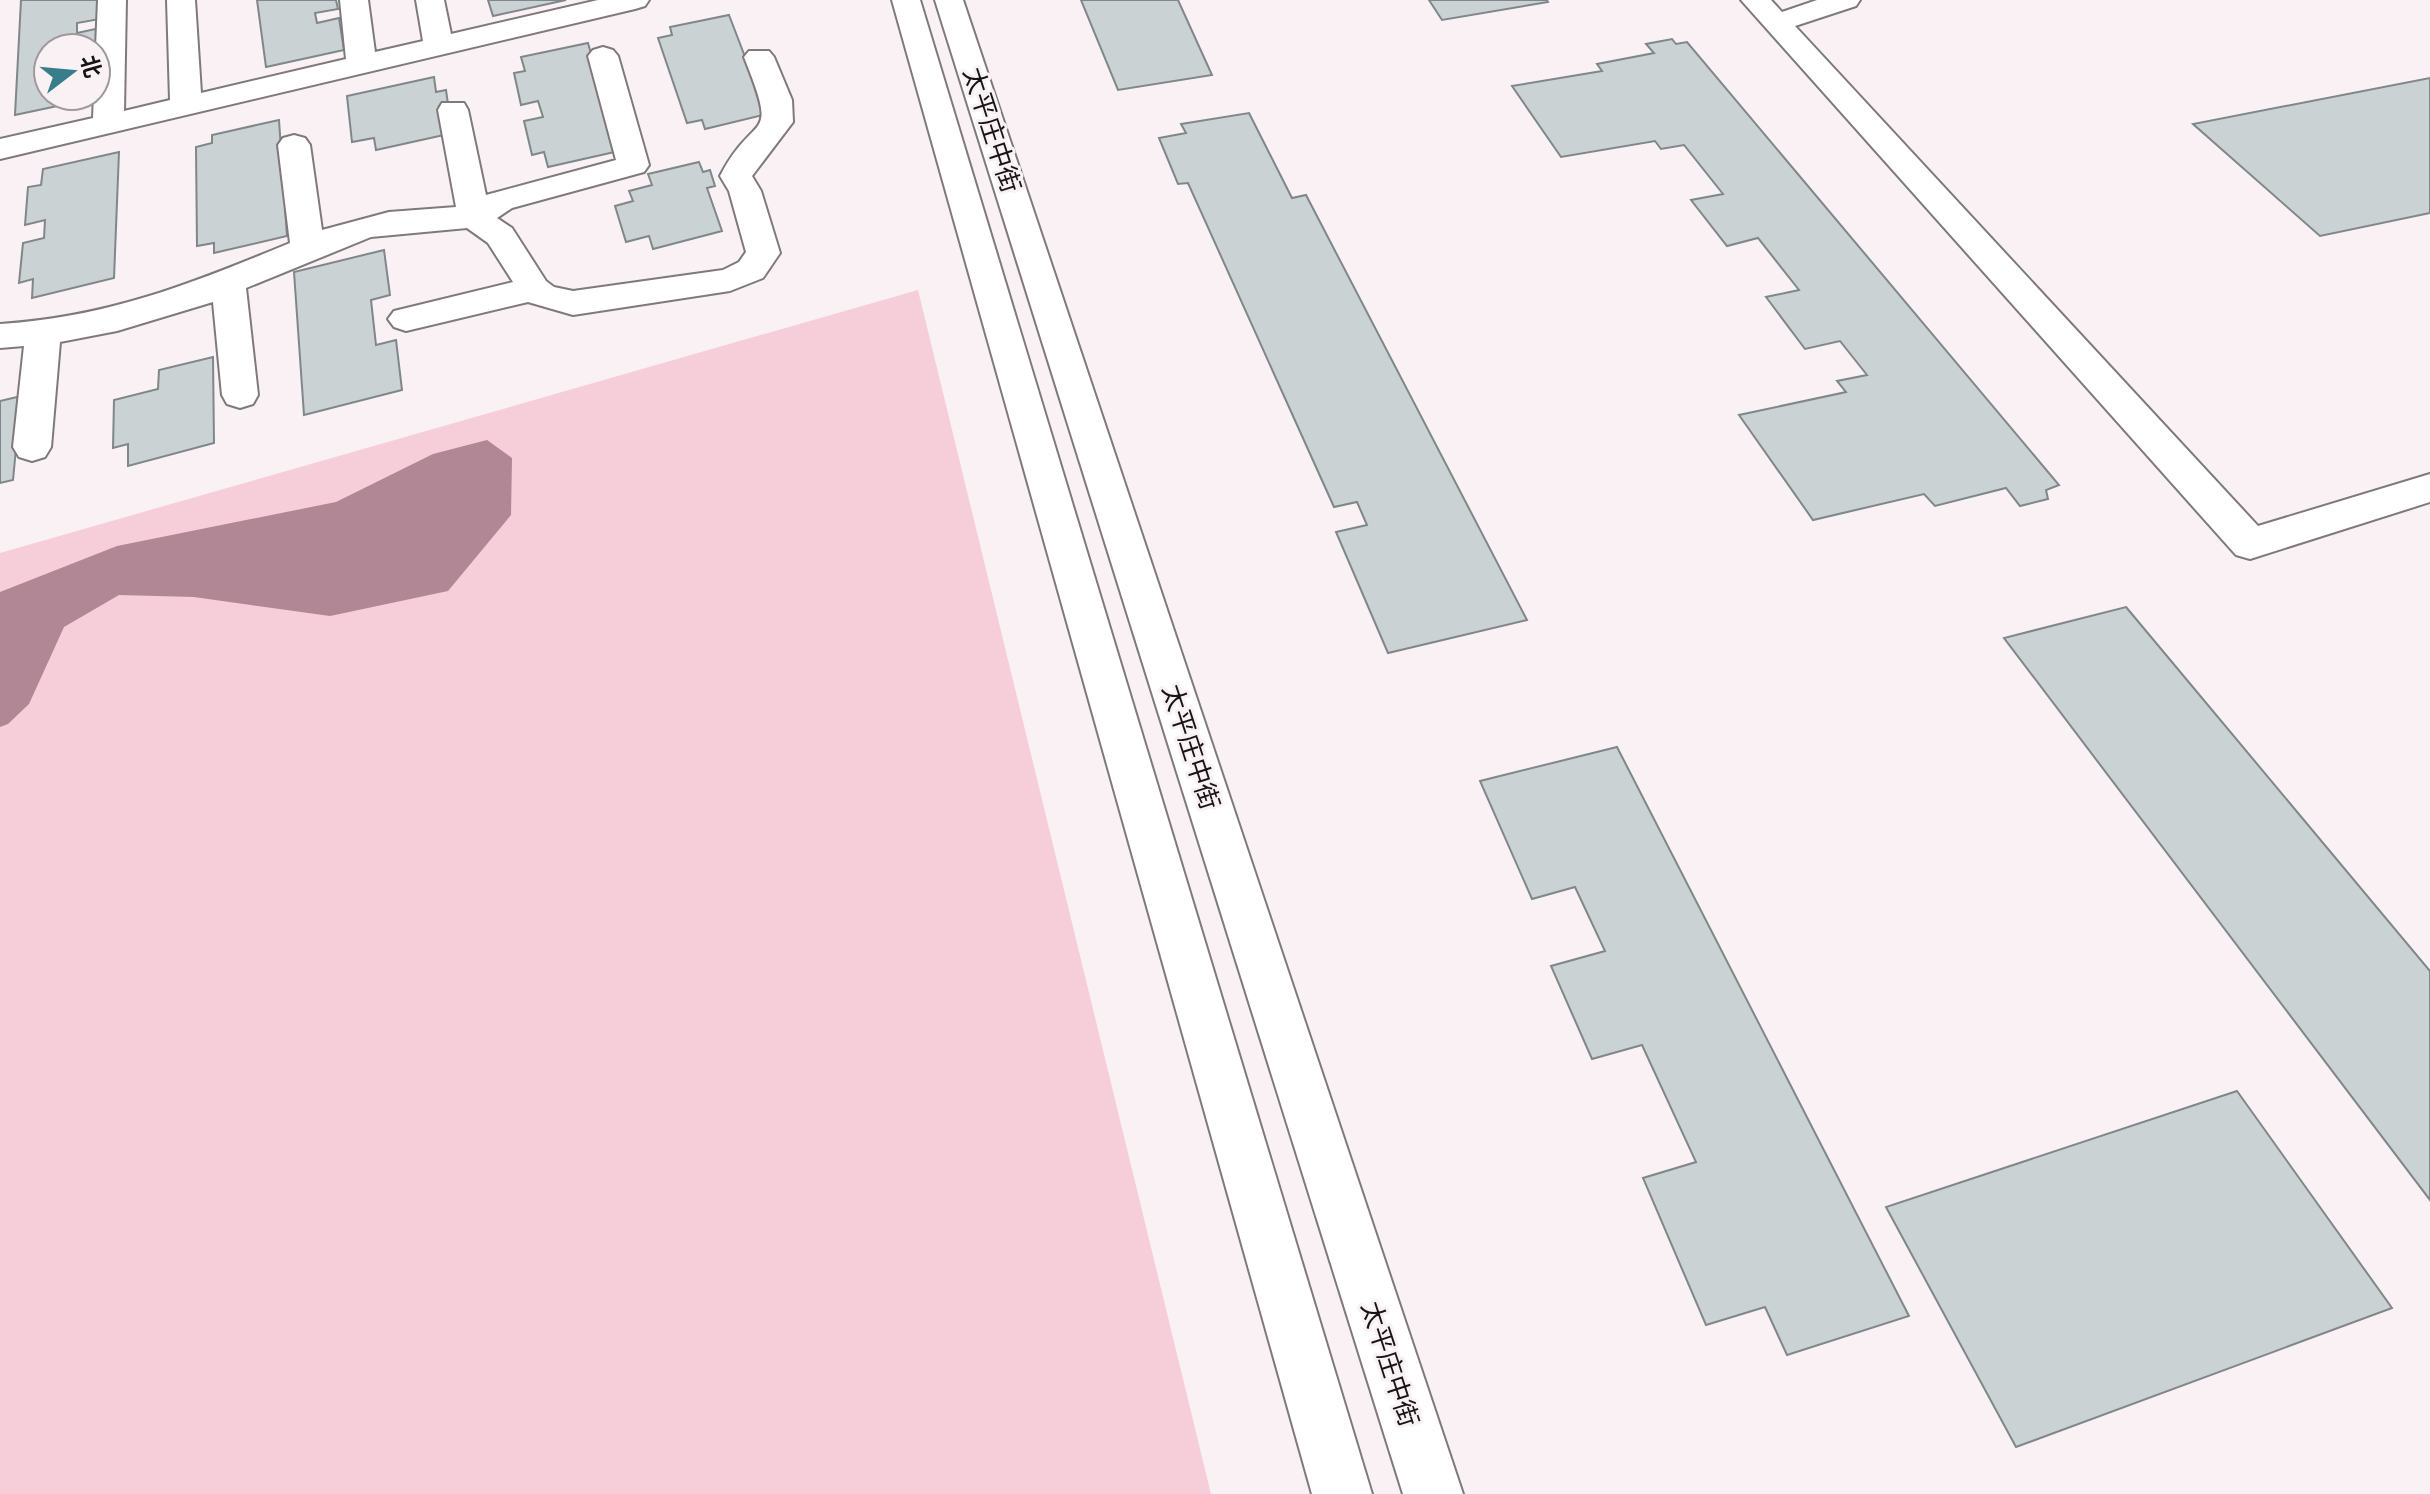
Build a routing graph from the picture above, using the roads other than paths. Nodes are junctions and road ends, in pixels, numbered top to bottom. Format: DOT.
graph roads {
  1 [pos="112,0"];
  2 [pos="181,0"];
  3 [pos="354,0"];
  4 [pos="430,0"];
  5 [pos="635,0"];
  6 [pos="906,0"];
  7 [pos="949,0"];
  8 [pos="1846,0"];
  9 [pos="589,5"];
  10 [pos="1766,12"];
  11 [pos="439,46"];
  12 [pos="603,56"];
  13 [pos="759,57"];
  14 [pos="362,64"];
  15 [pos="186,105"];
  16 [pos="453,110"];
  17 [pos="108,123"];
  18 [pos="294,145"];
  19 [pos="0,149"];
  20 [pos="474,217"];
  21 [pos="307,246"];
  22 [pos="228,283"];
  23 [pos="534,289"];
  24 [pos="406,319"];
  25 [pos="43,334"];
  26 [pos="0,336"];
  27 [pos="240,395"];
  28 [pos="32,447"];
  29 [pos="2430,488"];
  30 [pos="1342,1494"];
  31 [pos="1433,1494"];
  1 -- 17 [label="main road"];
  2 -- 15 [label="main road"];
  3 -- 14 [label="main road"];
  4 -- 11 [label="main road"];
  5 -- 9 [label="main road"];
  6 -- 30 [label="main road, 太平庄中街"];
  7 -- 31 [label="main road, 太平庄中街"];
  8 -- 10 [label="main road"];
  9 -- 11 [label="main road"];
  10 -- 29 [label="main road"];
  11 -- 14 [label="main road"];
  12 -- 20 [label="main road"];
  13 -- 23 [label="main road"];
  14 -- 15 [label="main road"];
  15 -- 17 [label="main road"];
  16 -- 20 [label="main road"];
  17 -- 19 [label="main road"];
  18 -- 21 [label="main road"];
  20 -- 21 [label="main road"];
  20 -- 23 [label="main road"];
  21 -- 22 [label="main road"];
  22 -- 25 [label="main road"];
  22 -- 27 [label="main road"];
  23 -- 24 [label="main road"];
  25 -- 26 [label="main road"];
  25 -- 28 [label="main road"];
}
